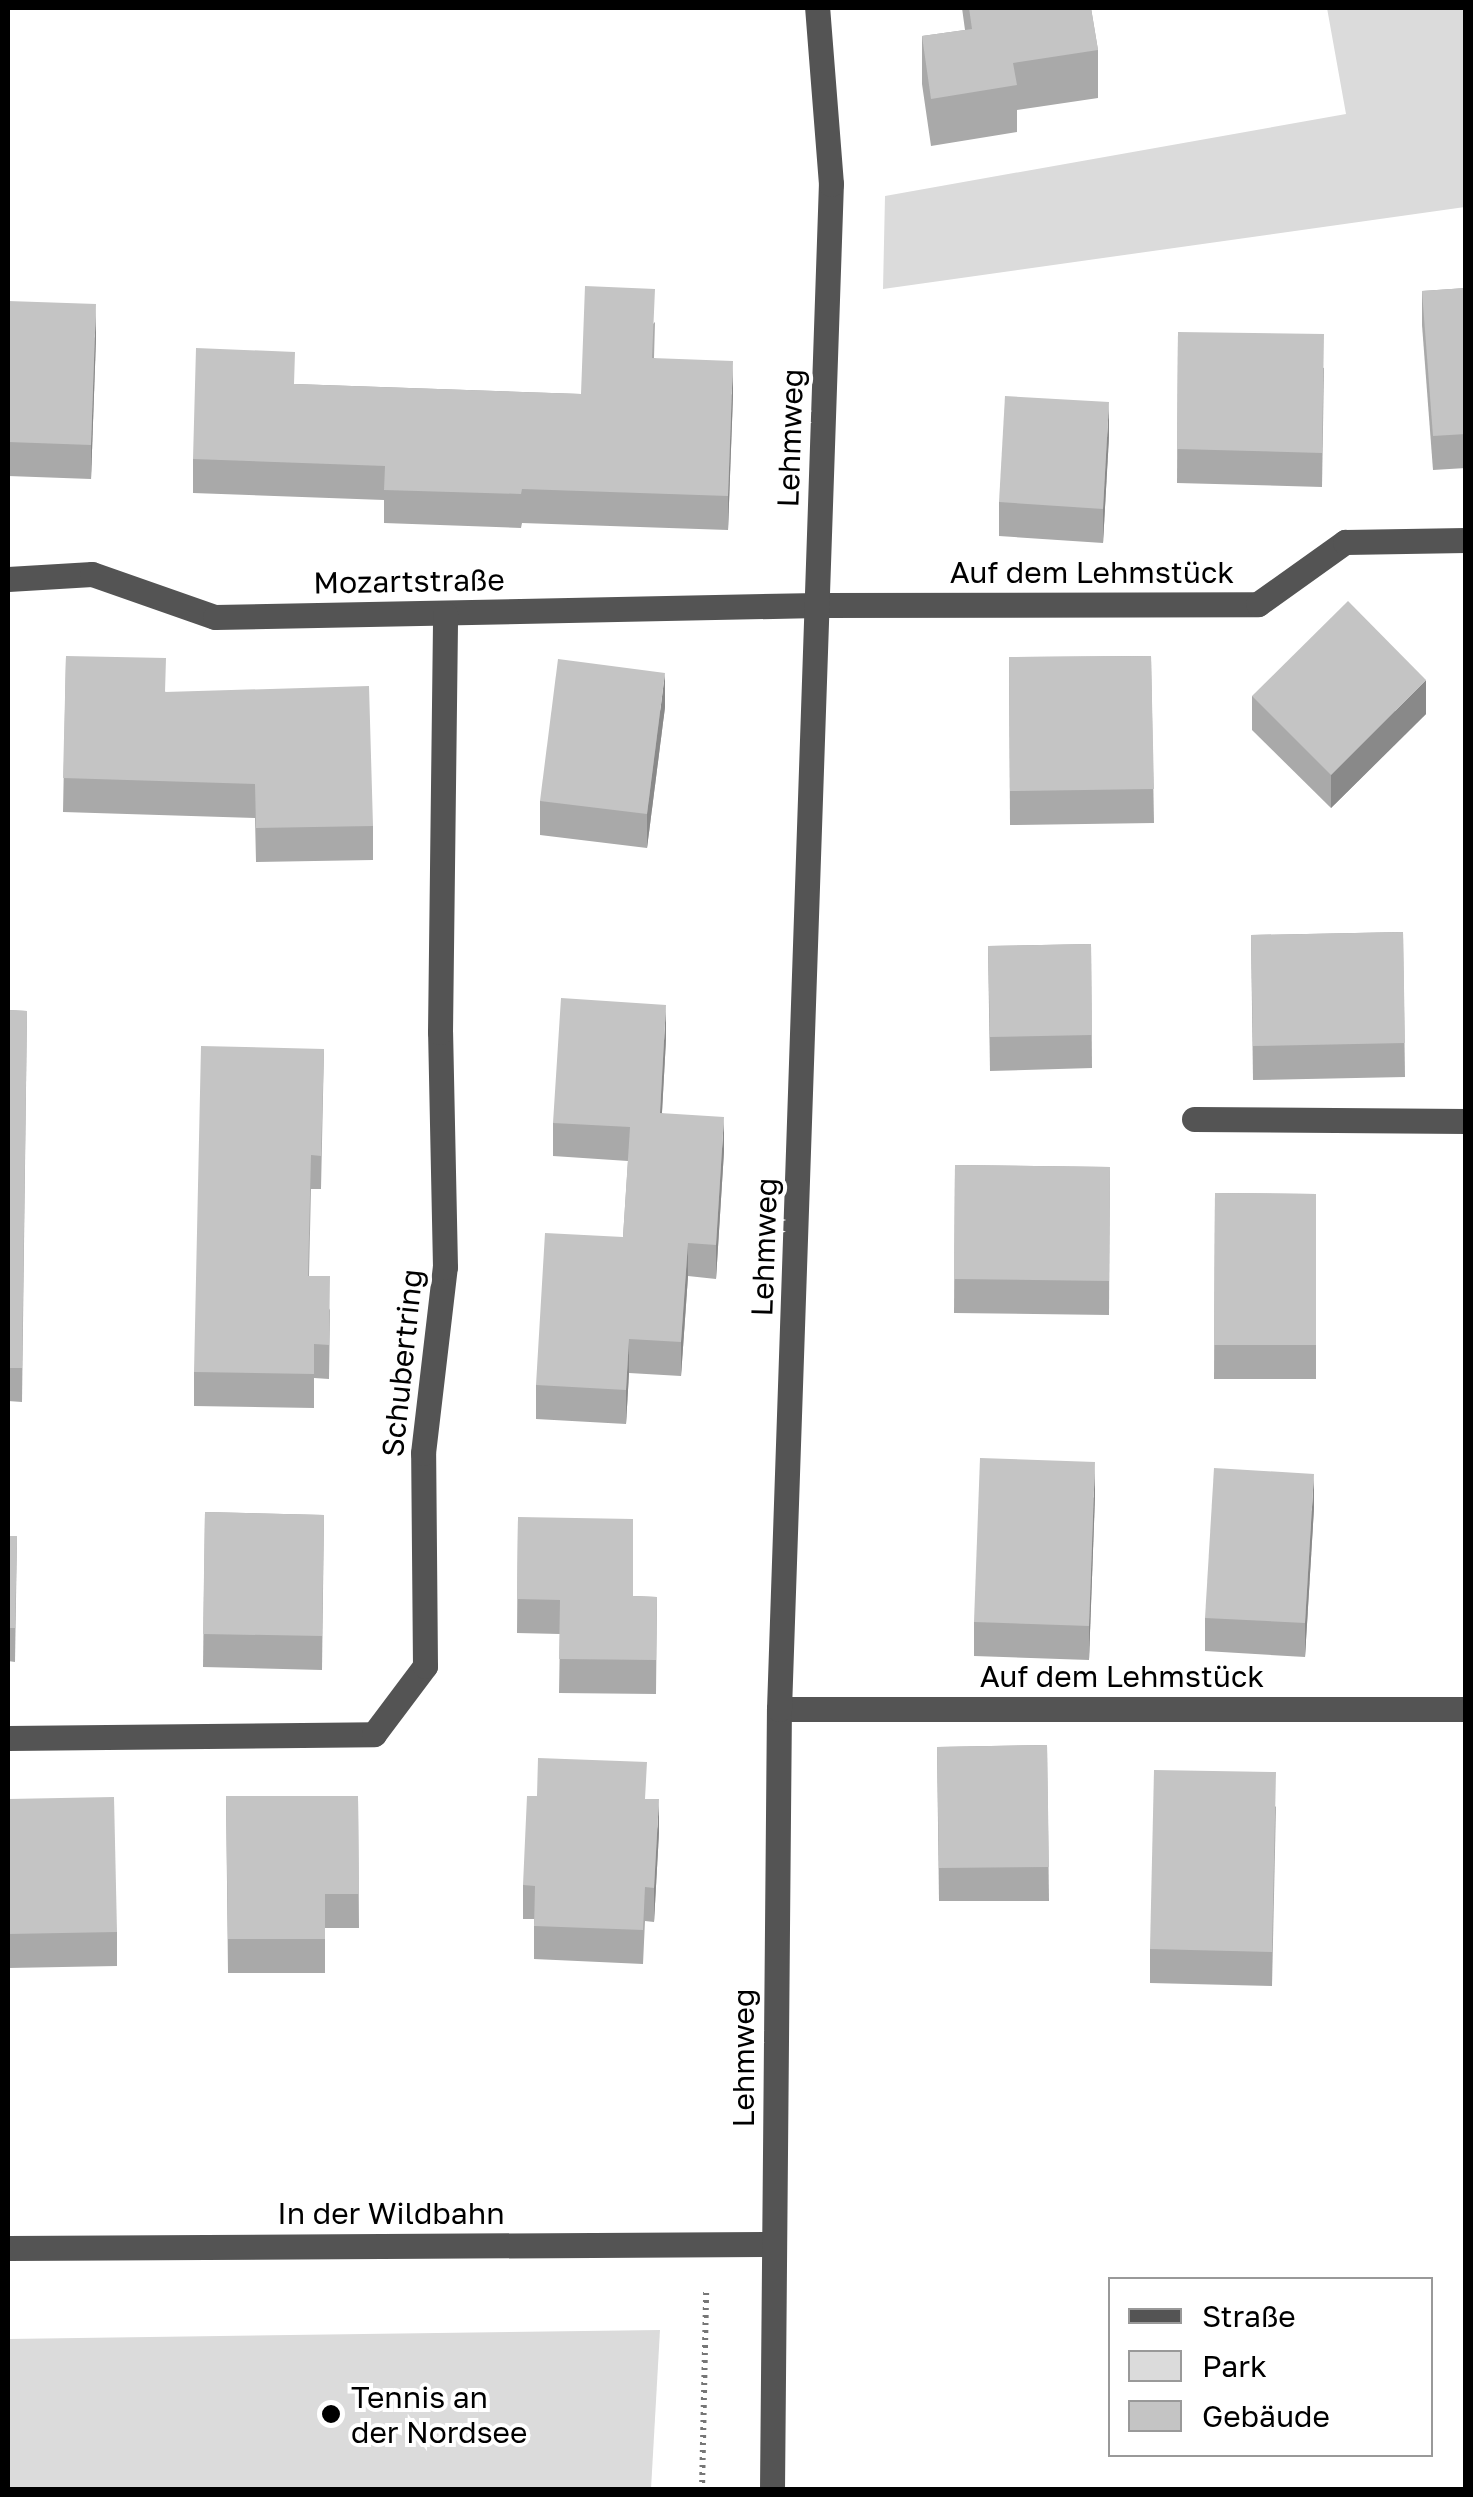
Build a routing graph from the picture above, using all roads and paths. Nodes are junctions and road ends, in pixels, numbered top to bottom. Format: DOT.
graph roads {
  1 [pos="817,8"];
  2 [pos="1466,540"];
  3 [pos="8,579"];
  4 [pos="818,604"];
  5 [pos="445,614"];
  6 [pos="1194,1119"];
  7 [pos="1466,1121"];
  8 [pos="779,1709"];
  9 [pos="1466,1709"];
  10 [pos="8,1738"];
  11 [pos="707,2244"];
  12 [pos="774,2244"];
  13 [pos="8,2248"];
  14 [pos="702,2490"];
  15 [pos="772,2490"];
  1 -- 4 [label="street, Lehmweg"];
  2 -- 4 [label="street, Auf dem Lehmstück"];
  3 -- 5 [label="street, Mozartstraße"];
  4 -- 5 [label="street, Mozartstraße"];
  4 -- 8 [label="street, Lehmweg"];
  5 -- 10 [label="street, Schubertring"];
  6 -- 7 [label="street"];
  8 -- 9 [label="street, Auf dem Lehmstück"];
  8 -- 12 [label="street, Lehmweg"];
  11 -- 12 [label="street, In der Wildbahn"];
  11 -- 13 [label="street, In der Wildbahn"];
  11 -- 14 [label="path"];
  12 -- 15 [label="street, Lehmweg"];
}
